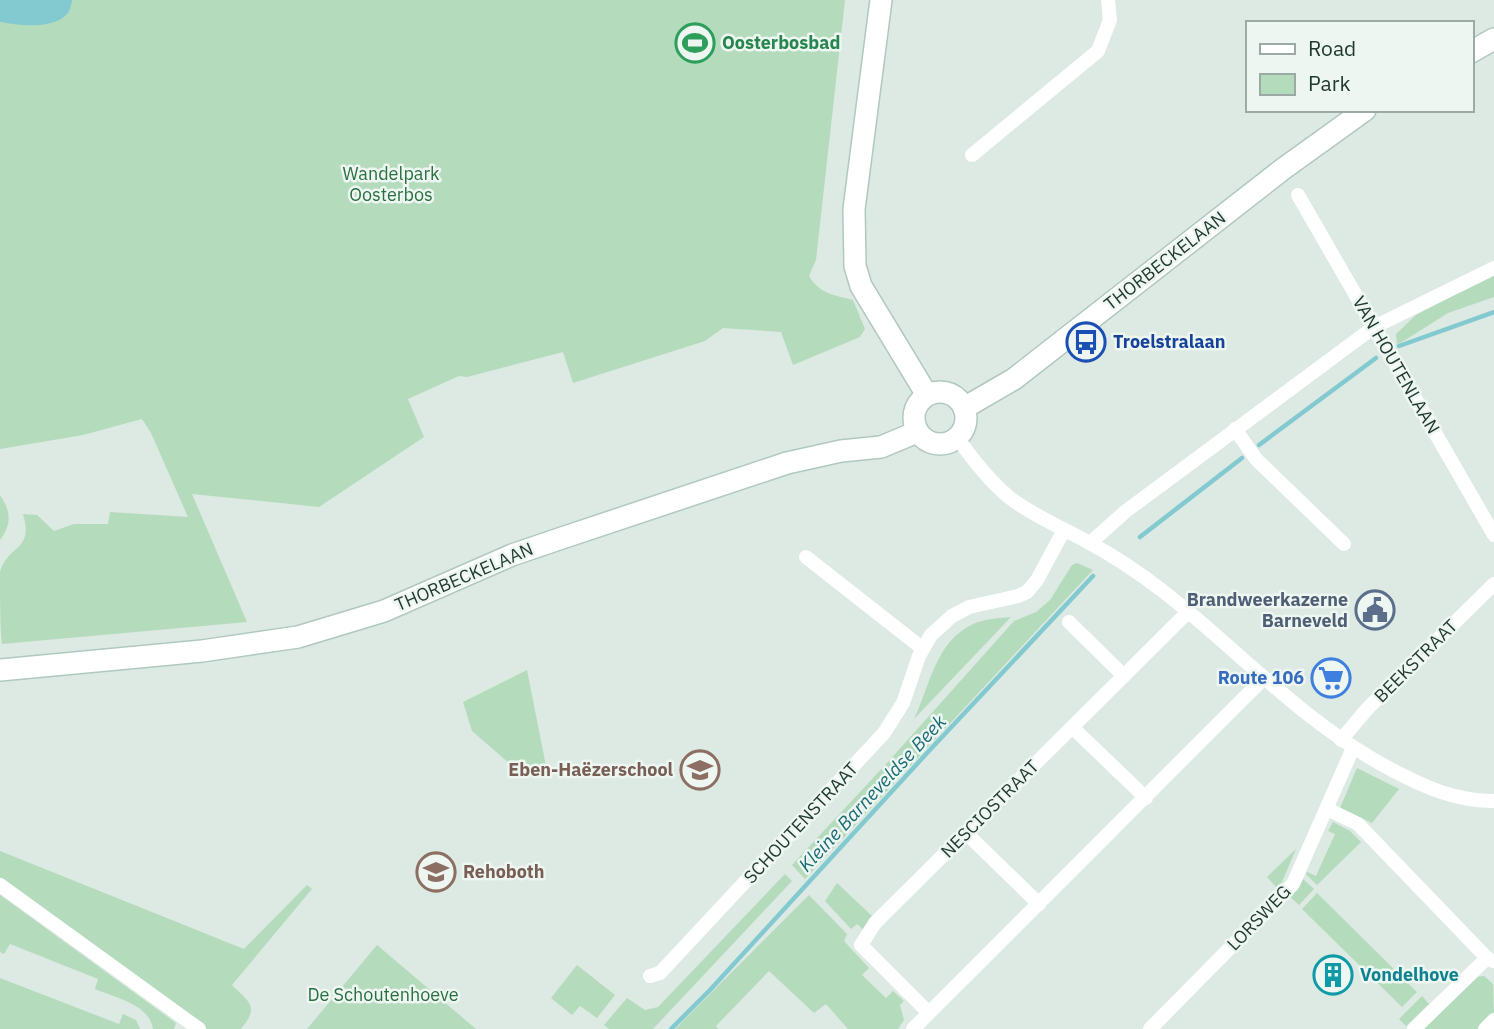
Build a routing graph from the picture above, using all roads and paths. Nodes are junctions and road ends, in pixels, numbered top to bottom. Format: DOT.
graph roads {
  1 [pos="881,0"];
  2 [pos="1108,0"];
  3 [pos="1494,39"];
  4 [pos="1473,51"];
  5 [pos="1362,112"];
  6 [pos="972,155"];
  7 [pos="1297,195"];
  8 [pos="1494,268"];
  9 [pos="1374,327"];
  10 [pos="927,395"];
  11 [pos="964,408"];
  12 [pos="1235,429"];
  13 [pos="917,432"];
  14 [pos="957,438"];
  15 [pos="1064,530"];
  16 [pos="1494,536"];
  17 [pos="1090,543"];
  18 [pos="1344,544"];
  19 [pos="806,557"];
  20 [pos="1494,584"];
  21 [pos="1188,612"];
  22 [pos="1069,622"];
  23 [pos="922,648"];
  24 [pos="0,670"];
  25 [pos="1124,676"];
  26 [pos="1265,678"];
  27 [pos="1072,727"];
  28 [pos="1347,744"];
  29 [pos="1146,798"];
  30 [pos="1494,801"];
  31 [pos="1327,809"];
  32 [pos="966,833"];
  33 [pos="0,885"];
  34 [pos="1038,904"];
  35 [pos="1490,960"];
  36 [pos="650,976"];
  37 [pos="928,1012"];
  38 [pos="1494,1020"];
  39 [pos="199,1029"];
  40 [pos="913,1029"];
  41 [pos="1150,1029"];
  42 [pos="1414,1029"];
  43 [pos="1485,1029"];
  1 -- 10 [label="main road"];
  2 -- 6 [label="street"];
  3 -- 4 [label="main road"];
  5 -- 11 [label="main road, THORBECKELAAN"];
  7 -- 9 [label="street, VAN HOUTENLAAN"];
  8 -- 9 [label="street"];
  9 -- 12 [label="street"];
  9 -- 16 [label="street, VAN HOUTENLAAN"];
  10 -- 11 [label="main road"];
  10 -- 13 [label="main road"];
  11 -- 14 [label="main road"];
  12 -- 17 [label="street"];
  12 -- 18 [label="street"];
  13 -- 14 [label="main road"];
  13 -- 24 [label="main road, THORBECKELAAN"];
  14 -- 15 [label="street"];
  15 -- 17 [label="street"];
  15 -- 23 [label="street, SCHOUTENSTRAAT"];
  17 -- 21 [label="street"];
  19 -- 23 [label="street"];
  20 -- 28 [label="street, BEEKSTRAAT"];
  21 -- 25 [label="street, NESCIOSTRAAT"];
  21 -- 26 [label="street"];
  22 -- 25 [label="street"];
  23 -- 36 [label="street, SCHOUTENSTRAAT"];
  25 -- 27 [label="street, NESCIOSTRAAT"];
  26 -- 28 [label="street"];
  26 -- 29 [label="street"];
  27 -- 29 [label="street"];
  27 -- 32 [label="street, NESCIOSTRAAT"];
  28 -- 30 [label="street"];
  28 -- 31 [label="street, LORSWEG"];
  29 -- 34 [label="street"];
  31 -- 35 [label="street"];
  31 -- 41 [label="street, LORSWEG"];
  32 -- 34 [label="street"];
  32 -- 37 [label="street, NESCIOSTRAAT"];
  33 -- 39 [label="street"];
  34 -- 37 [label="street"];
  35 -- 42 [label="street"];
  37 -- 40 [label="street"];
  38 -- 43 [label="street"];
}
